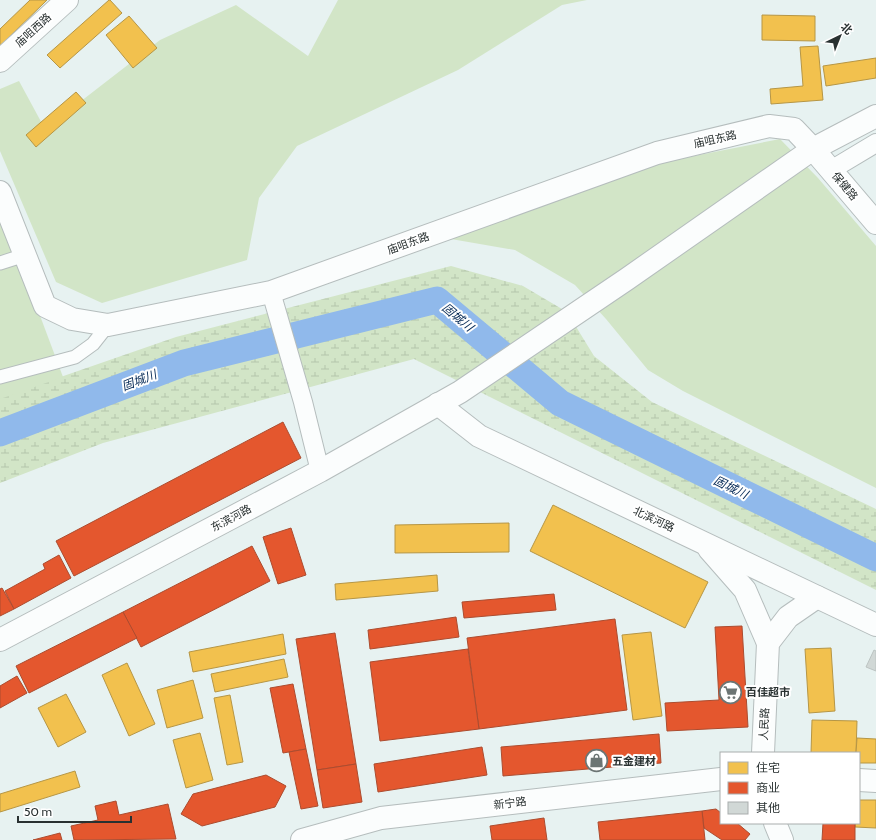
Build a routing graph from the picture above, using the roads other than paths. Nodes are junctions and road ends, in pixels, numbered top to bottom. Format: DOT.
graph roads {
  1 [pos="67,0"];
  2 [pos="0,60"];
  3 [pos="876,116"];
  4 [pos="876,143"];
  5 [pos="813,149"];
  6 [pos="831,170"];
  7 [pos="0,192"];
  8 [pos="876,223"];
  9 [pos="25,255"];
  10 [pos="0,263"];
  11 [pos="271,292"];
  12 [pos="108,325"];
  13 [pos="0,377"];
  14 [pos="438,404"];
  15 [pos="320,471"];
  16 [pos="703,543"];
  17 [pos="817,597"];
  18 [pos="876,625"];
  19 [pos="0,640"];
  20 [pos="768,642"];
  21 [pos="763,752"];
  22 [pos="720,779"];
  23 [pos="860,780"];
  24 [pos="876,781"];
  25 [pos="774,824"];
  26 [pos="302,840"];
  27 [pos="782,840"];
  1 -- 2 [label="main road, 庙咀西路"];
  3 -- 5 [label="main road, 东滨河路"];
  4 -- 6 [label="street"];
  5 -- 6 [label="main road, 保健路"];
  5 -- 11 [label="main road, 庙咀东路"];
  5 -- 14 [label="main road, 东滨河路"];
  6 -- 8 [label="main road, 保健路"];
  7 -- 9 [label="main road"];
  9 -- 10 [label="street"];
  9 -- 12 [label="main road, 庙咀东路"];
  11 -- 12 [label="main road, 庙咀东路"];
  11 -- 15 [label="street"];
  12 -- 13 [label="street"];
  14 -- 15 [label="main road, 东滨河路"];
  14 -- 16 [label="main road, 北滨河路"];
  15 -- 19 [label="main road, 东滨河路"];
  16 -- 17 [label="main road, 北滨河路"];
  16 -- 20 [label="main road"];
  17 -- 18 [label="main road, 北滨河路"];
  17 -- 20 [label="main road"];
  20 -- 21 [label="main road, 人民路"];
  22 -- 26 [label="main road, 新宁路"];
  23 -- 24 [label="main road"];
  25 -- 27 [label="main road"];
}
